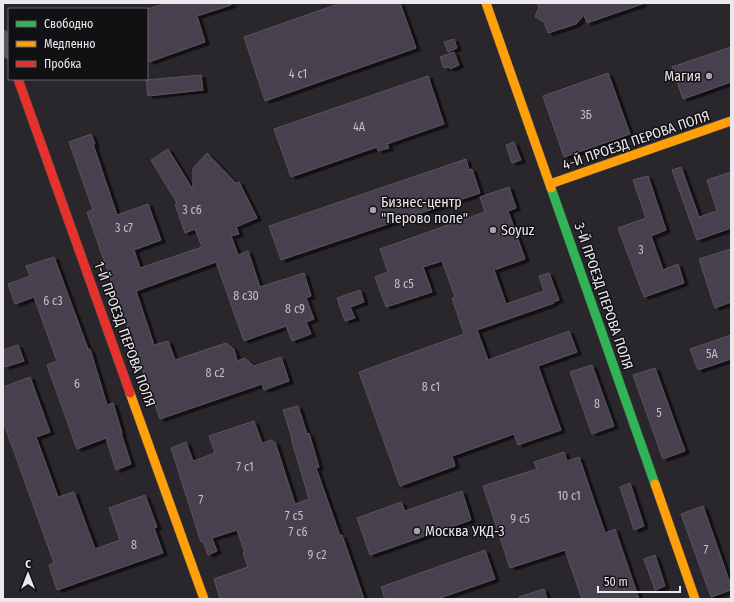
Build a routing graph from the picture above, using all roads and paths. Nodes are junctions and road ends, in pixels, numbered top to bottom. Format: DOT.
graph roads {
  1 [pos="486,3"];
  2 [pos="3,36"];
  3 [pos="8,50"];
  4 [pos="18,80"];
  5 [pos="731,122"];
  6 [pos="550,184"];
  7 [pos="204,599"];
  8 [pos="695,599"];
  1 -- 6 [label="street, 3-Й ПРОЕЗД ПЕРОВА ПОЛЯ"];
  2 -- 3 [label="street"];
  4 -- 7 [label="street, 1-Й ПРОЕЗД ПЕРОВА ПОЛЯ"];
  5 -- 6 [label="street, 4-Й ПРОЕЗД ПЕРОВА ПОЛЯ"];
  6 -- 8 [label="street, 3-Й ПРОЕЗД ПЕРОВА ПОЛЯ"];
}
